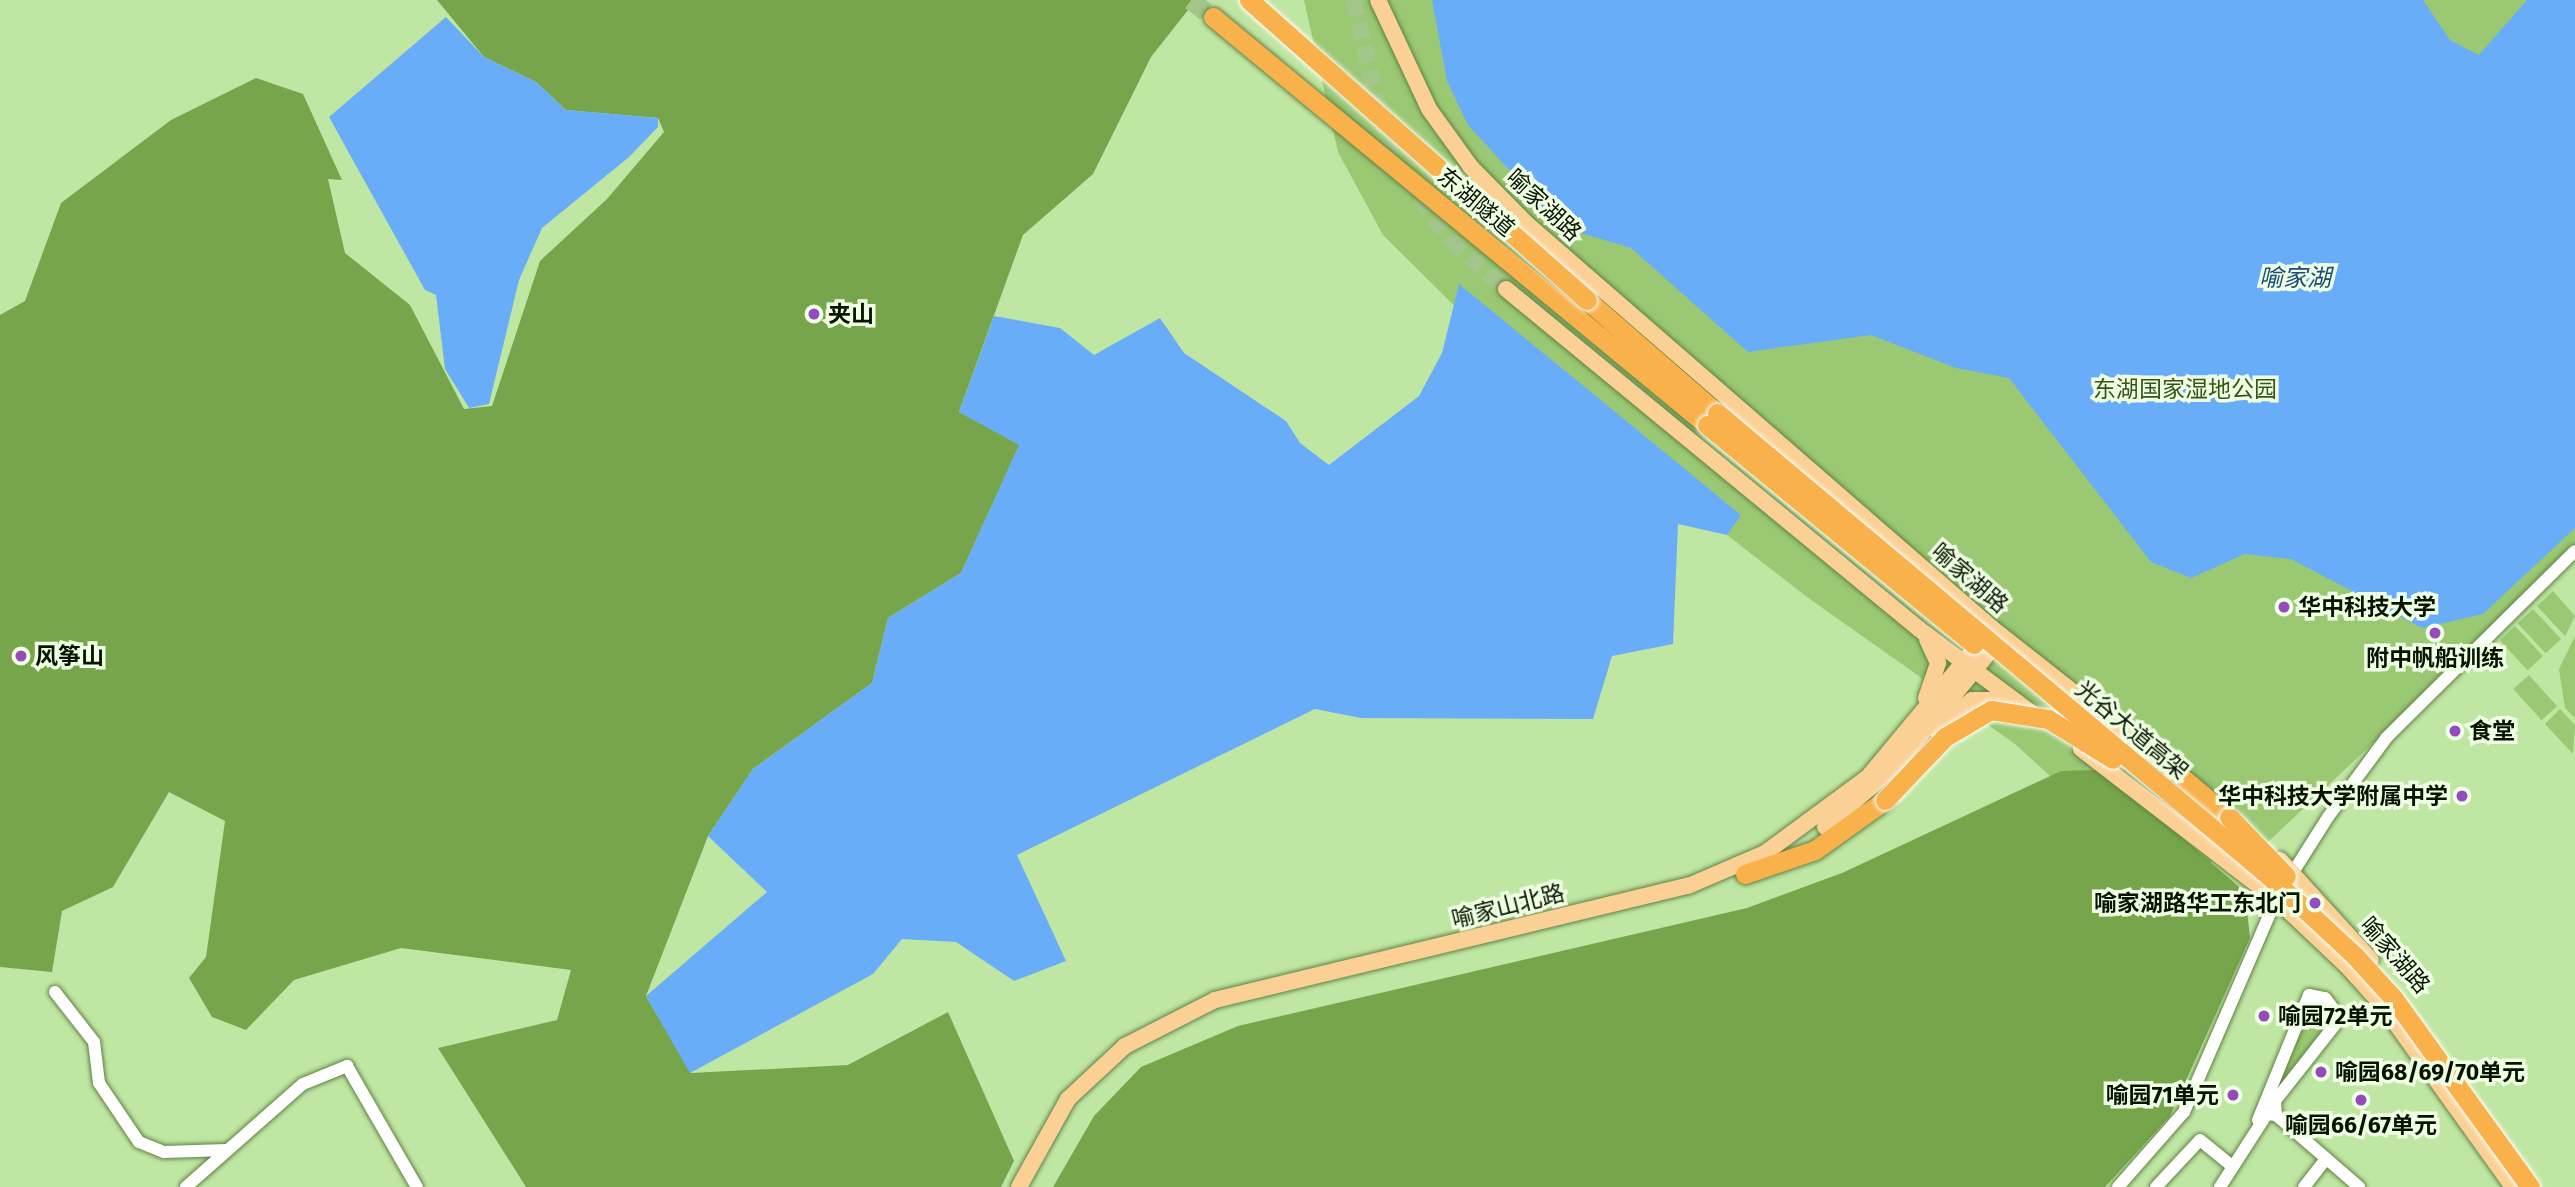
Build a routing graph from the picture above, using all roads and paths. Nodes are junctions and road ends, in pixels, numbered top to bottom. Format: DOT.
graph roads {
  1 [pos="1249,0"];
  2 [pos="1378,0"];
  3 [pos="1213,17"];
  4 [pos="1506,289"];
  5 [pos="1669,394"];
  6 [pos="1718,412"];
  7 [pos="1706,454"];
  8 [pos="2575,551"];
  9 [pos="1919,629"];
  10 [pos="1998,632"];
  11 [pos="1969,667"];
  12 [pos="2021,706"];
  13 [pos="1891,761"];
  14 [pos="2117,762"];
  15 [pos="2185,780"];
  16 [pos="2294,873"];
  17 [pos="1745,874"];
  18 [pos="2276,899"];
  19 [pos="2355,956"];
  20 [pos="55,992"];
  21 [pos="2276,1115"];
  22 [pos="2258,1120"];
  23 [pos="227,1150"];
  24 [pos="2326,1159"];
  25 [pos="2232,1166"];
  26 [pos="2222,1186"];
  27 [pos="186,1187"];
  28 [pos="417,1187"];
  29 [pos="1019,1187"];
  30 [pos="1029,1187"];
  31 [pos="2118,1187"];
  32 [pos="2157,1187"];
  33 [pos="2304,1187"];
  34 [pos="2359,1187"];
  35 [pos="2513,1187"];
  36 [pos="2523,1187"];
  37 [pos="2530,1187"];
  38 [pos="2540,1187"];
  1 -- 6 [label="highway, 东湖隧道, bridge"];
  2 -- 6 [label="main road, 喻家湖路"];
  3 -- 5 [label="highway, 东湖隧道"];
  4 -- 7 [label="main road, 喻家湖路"];
  5 -- 6 [label="highway, 东湖隧道"];
  5 -- 7 [label="main road"];
  6 -- 10 [label="main road, 喻家湖路"];
  6 -- 14 [label="highway, 光谷大道高架, bridge"];
  6 -- 19 [label="highway, 光谷大道高架, bridge"];
  7 -- 9 [label="main road, 喻家湖路"];
  8 -- 16 [label="street"];
  9 -- 11 [label="main road, 喻家湖路"];
  9 -- 13 [label="main road"];
  10 -- 11 [label="main road, 喻家山北路"];
  10 -- 15 [label="main road, 喻家湖路"];
  11 -- 12 [label="main road, 喻家湖路"];
  11 -- 13 [label="main road, 喻家山北路"];
  12 -- 13 [label="main road"];
  12 -- 18 [label="main road, 喻家湖路"];
  13 -- 17 [label="main road, 喻家山北路"];
  13 -- 29 [label="main road, 喻家山北路"];
  14 -- 17 [label="highway, bridge"];
  14 -- 36 [label="highway, 光谷大道高架, bridge"];
  15 -- 16 [label="main road, 喻家湖路"];
  15 -- 19 [label="highway, bridge"];
  16 -- 18 [label="street"];
  16 -- 38 [label="main road, 喻家湖路"];
  17 -- 30 [label="main road, 喻家山北路"];
  18 -- 31 [label="street"];
  18 -- 35 [label="main road, 喻家湖路"];
  19 -- 37 [label="highway, 光谷大道高架, bridge"];
  20 -- 23 [label="street"];
  21 -- 22 [label="street"];
  21 -- 22 [label="street"];
  21 -- 24 [label="street"];
  22 -- 25 [label="street"];
  23 -- 27 [label="street"];
  23 -- 28 [label="street"];
  24 -- 33 [label="street"];
  24 -- 34 [label="street"];
  25 -- 26 [label="street"];
  25 -- 32 [label="street"];
}
